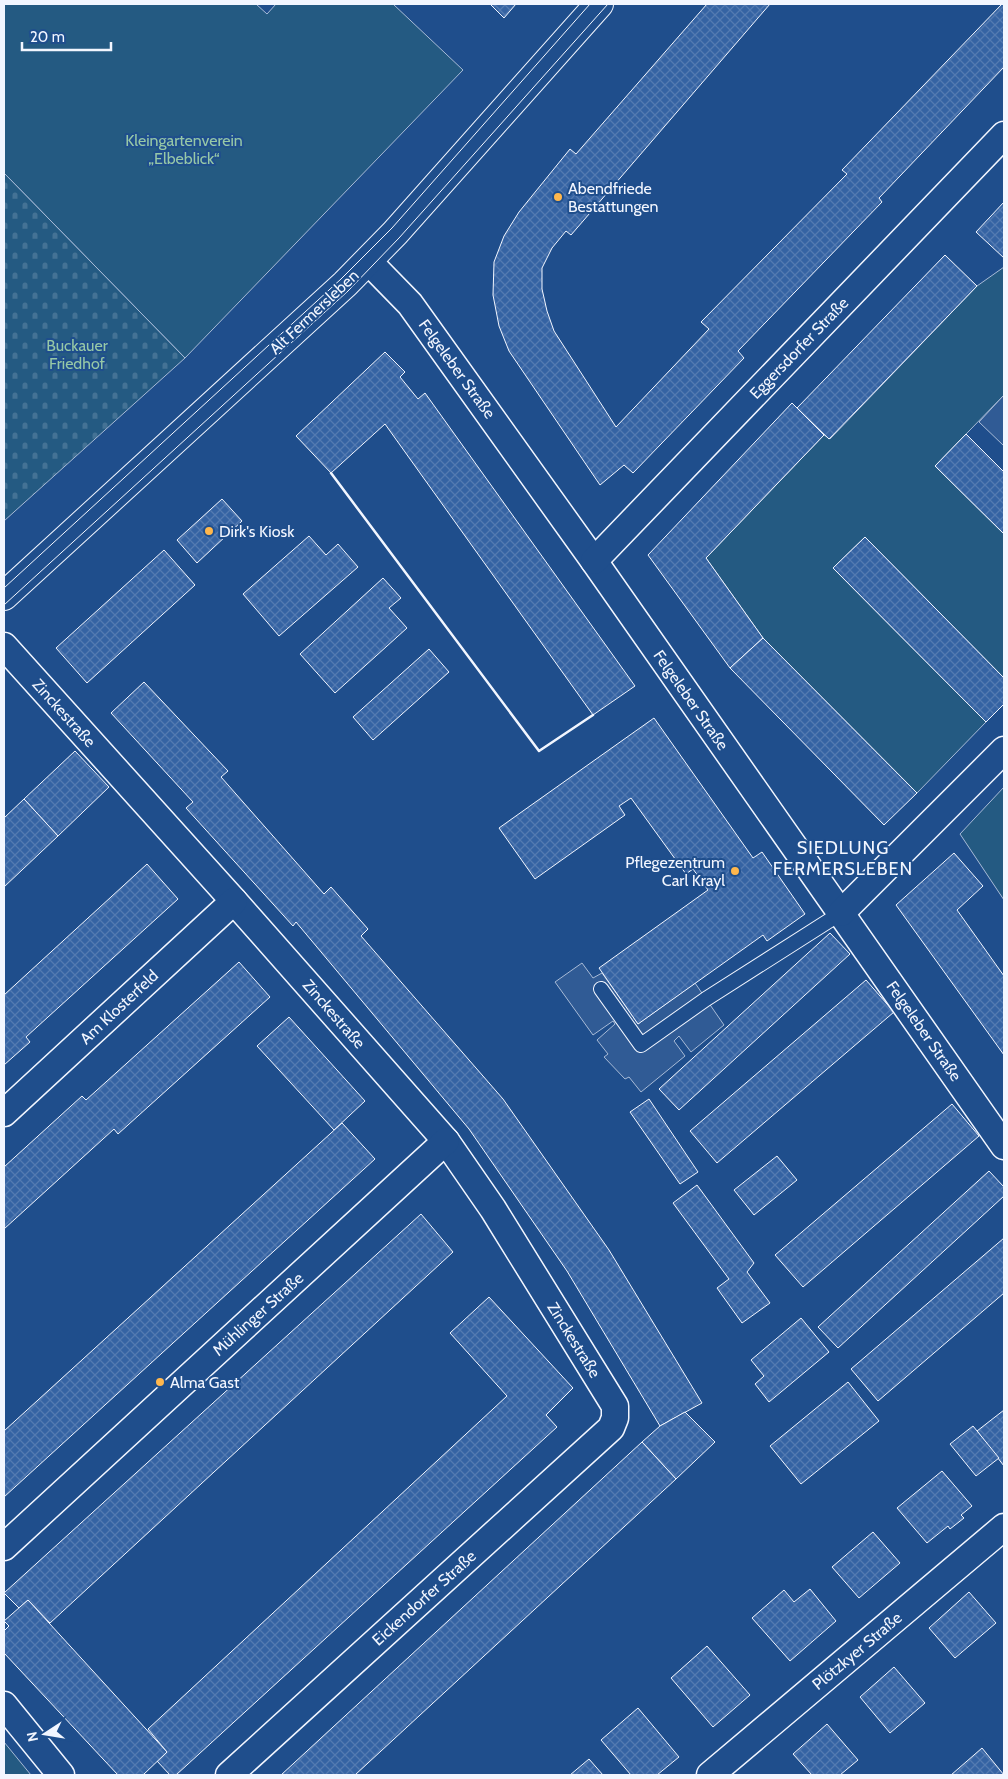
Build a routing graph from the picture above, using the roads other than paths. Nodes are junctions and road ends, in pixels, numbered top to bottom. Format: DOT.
graph roads {
  1 [pos="599,4"];
  2 [pos="1004,135"];
  3 [pos="368,261"];
  4 [pos="594,561"];
  5 [pos="4,596"];
  6 [pos="4,646"];
  7 [pos="1004,750"];
  8 [pos="234,901"];
  9 [pos="841,914"];
  10 [pos="600,989"];
  11 [pos="4,1113"];
  12 [pos="446,1142"];
  13 [pos="1004,1146"];
  14 [pos="615,1418"];
  15 [pos="1004,1526"];
  16 [pos="4,1546"];
  17 [pos="4,1705"];
  18 [pos="61,1775"];
  19 [pos="229,1775"];
  20 [pos="710,1775"];
  1 -- 3 [label="main road, Alt Fermersleben"];
  2 -- 4 [label="street, Eggersdorfer Straße"];
  3 -- 4 [label="street, Felgeleber Straße"];
  3 -- 5 [label="main road, Alt Fermersleben"];
  4 -- 9 [label="street, Felgeleber Straße"];
  6 -- 8 [label="street, Zinckestraße"];
  7 -- 9 [label="street"];
  8 -- 11 [label="street, Am Klosterfeld"];
  8 -- 12 [label="street, Zinckestraße"];
  9 -- 10 [label="lane"];
  9 -- 13 [label="street, Felgeleber Straße"];
  12 -- 14 [label="street, Zinckestraße"];
  12 -- 16 [label="street, Mühlinger Straße"];
  14 -- 19 [label="street, Eickendorfer Straße"];
  15 -- 20 [label="street, Plötzkyer Straße"];
  17 -- 18 [label="street"];
}
